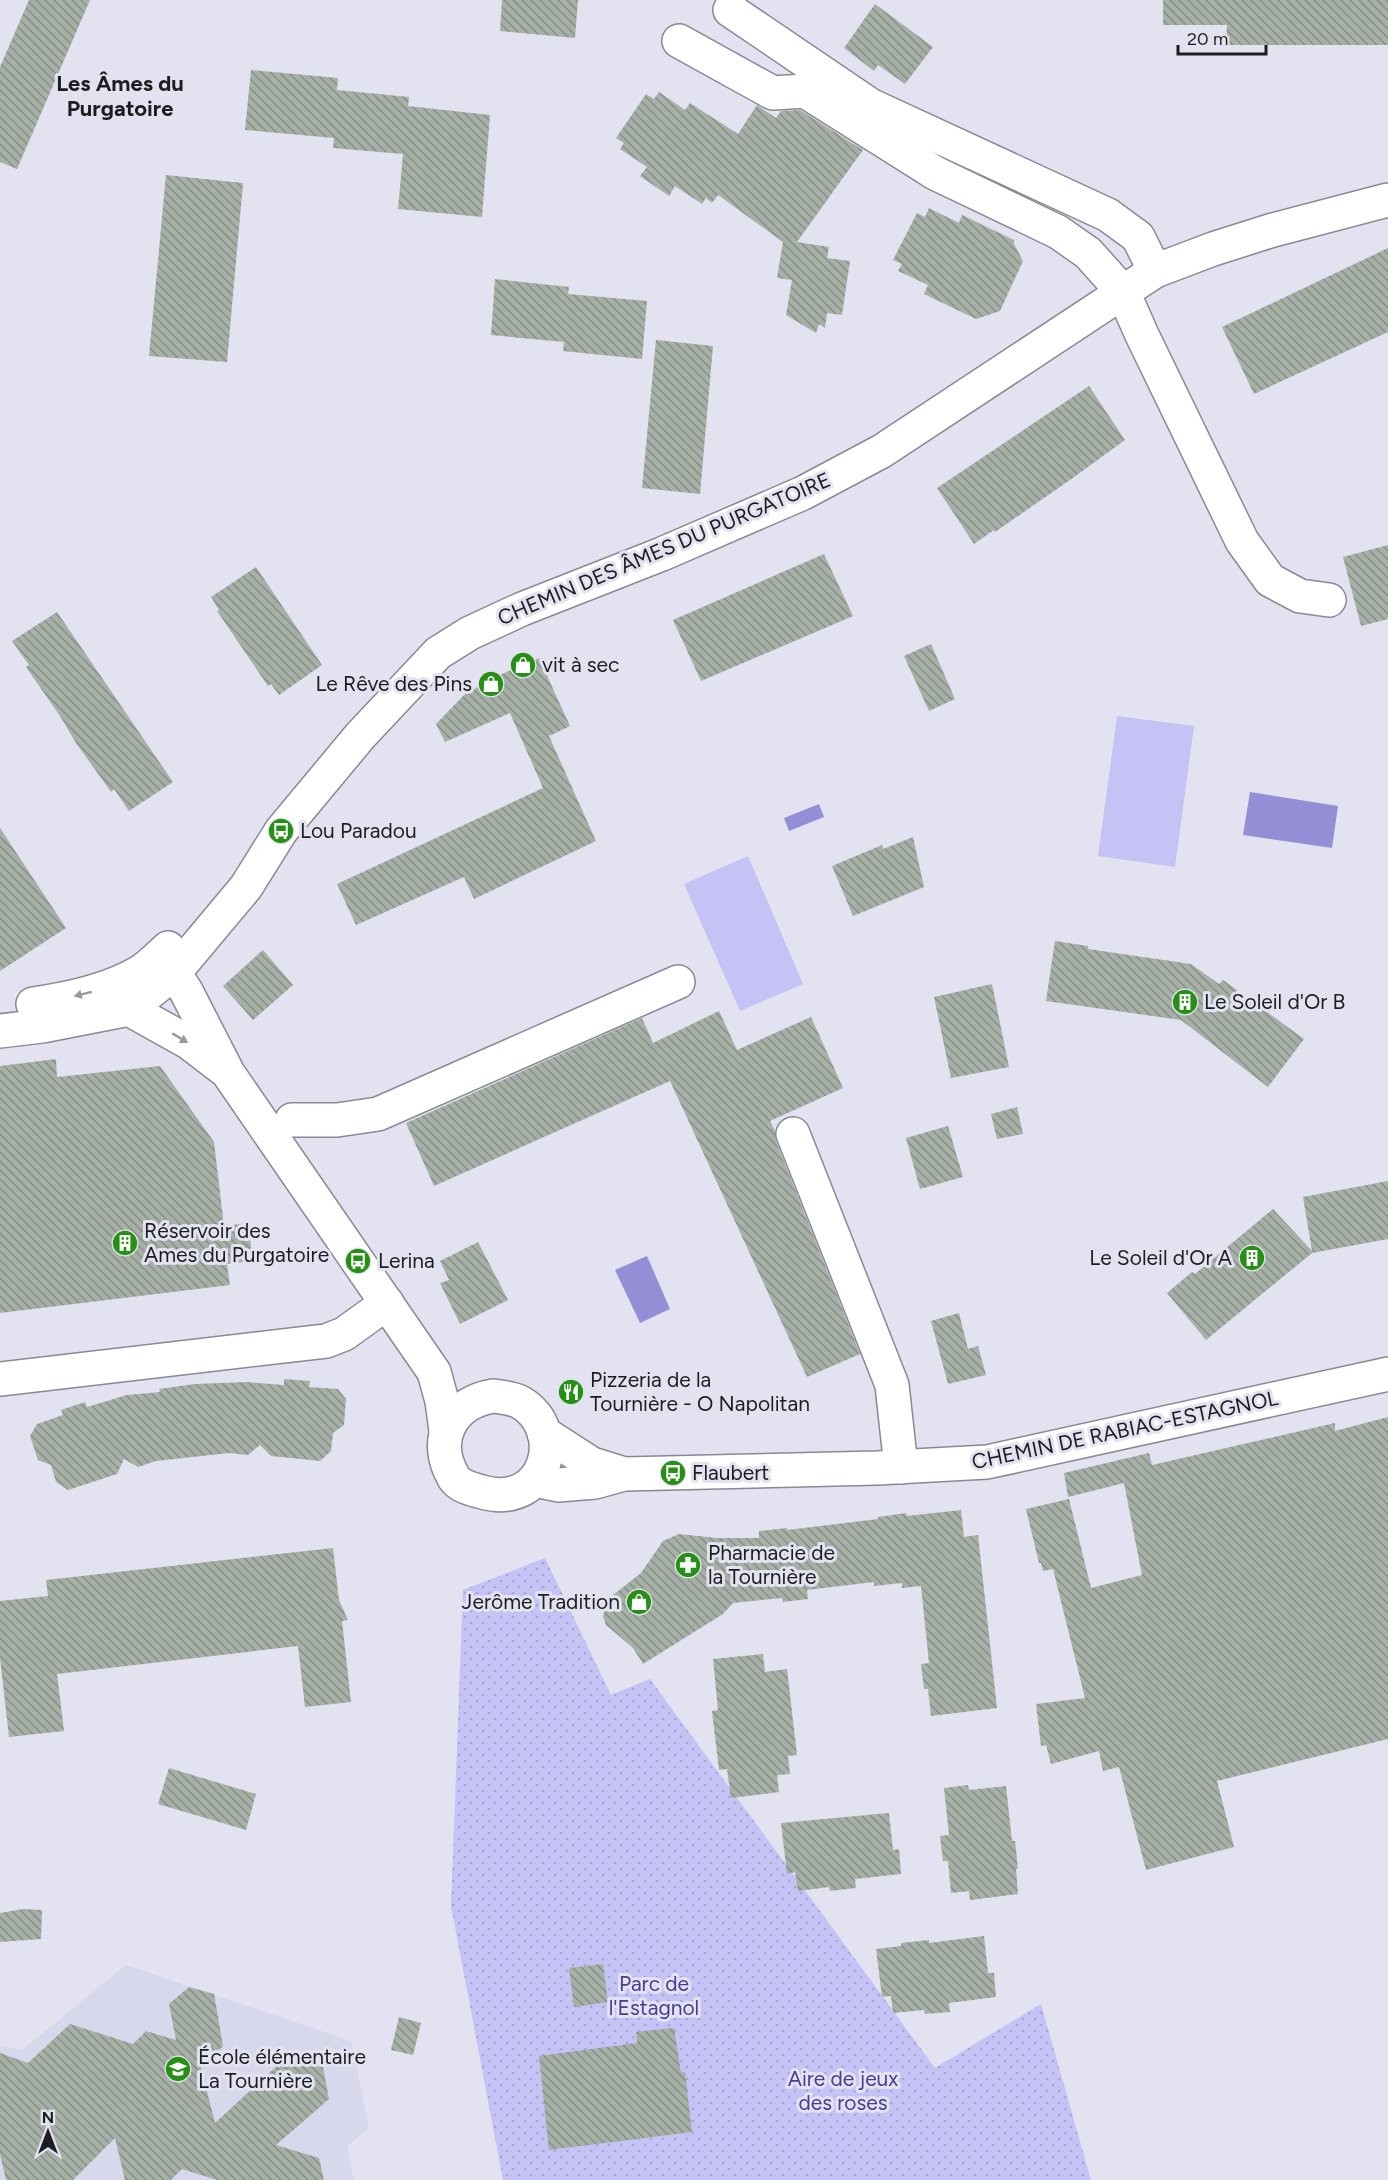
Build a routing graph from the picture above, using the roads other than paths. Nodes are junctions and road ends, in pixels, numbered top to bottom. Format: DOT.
graph roads {
  1 [pos="729,10"];
  2 [pos="679,41"];
  3 [pos="1388,200"];
  4 [pos="1155,271"];
  5 [pos="1123,292"];
  6 [pos="1329,600"];
  7 [pos="153,971"];
  8 [pos="678,982"];
  9 [pos="0,1008"];
  10 [pos="129,1009"];
  11 [pos="0,1031"];
  12 [pos="228,1073"];
  13 [pos="291,1120"];
  14 [pos="793,1134"];
  15 [pos="387,1303"];
  16 [pos="434,1372"];
  17 [pos="1383,1374"];
  18 [pos="0,1379"];
  19 [pos="480,1398"];
  20 [pos="446,1431"];
  21 [pos="544,1433"];
  22 [pos="901,1467"];
  23 [pos="624,1474"];
  24 [pos="535,1480"];
  1 -- 4 [label="street"];
  2 -- 5 [label="street"];
  3 -- 4 [label="street, CHEMIN DES ÂMES DU PURGATOIRE"];
  4 -- 5 [label="street, CHEMIN DES ÂMES DU PURGATOIRE"];
  5 -- 6 [label="street"];
  5 -- 7 [label="street, CHEMIN DES ÂMES DU PURGATOIRE"];
  7 -- 9 [label="street, CHEMIN DES ÂMES DU PURGATOIRE, one-way"];
  7 -- 10 [label="street, CHEMIN DES ÂMES DU PURGATOIRE"];
  7 -- 12 [label="street"];
  8 -- 13 [label="street"];
  10 -- 11 [label="street, CHEMIN DES ÂMES DU PURGATOIRE"];
  10 -- 12 [label="street, one-way"];
  12 -- 15 [label="street"];
  14 -- 22 [label="street"];
  15 -- 16 [label="street"];
  15 -- 18 [label="street"];
  16 -- 19 [label="street"];
  16 -- 20 [label="street"];
  17 -- 22 [label="street, CHEMIN DE RABIAC-ESTAGNOL"];
  19 -- 20 [label="street"];
  19 -- 21 [label="street"];
  20 -- 24 [label="street"];
  21 -- 23 [label="street, CHEMIN DE RABIAC-ESTAGNOL"];
  21 -- 24 [label="street"];
  22 -- 23 [label="street, CHEMIN DE RABIAC-ESTAGNOL"];
  23 -- 24 [label="street, CHEMIN DE RABIAC-ESTAGNOL"];
}
